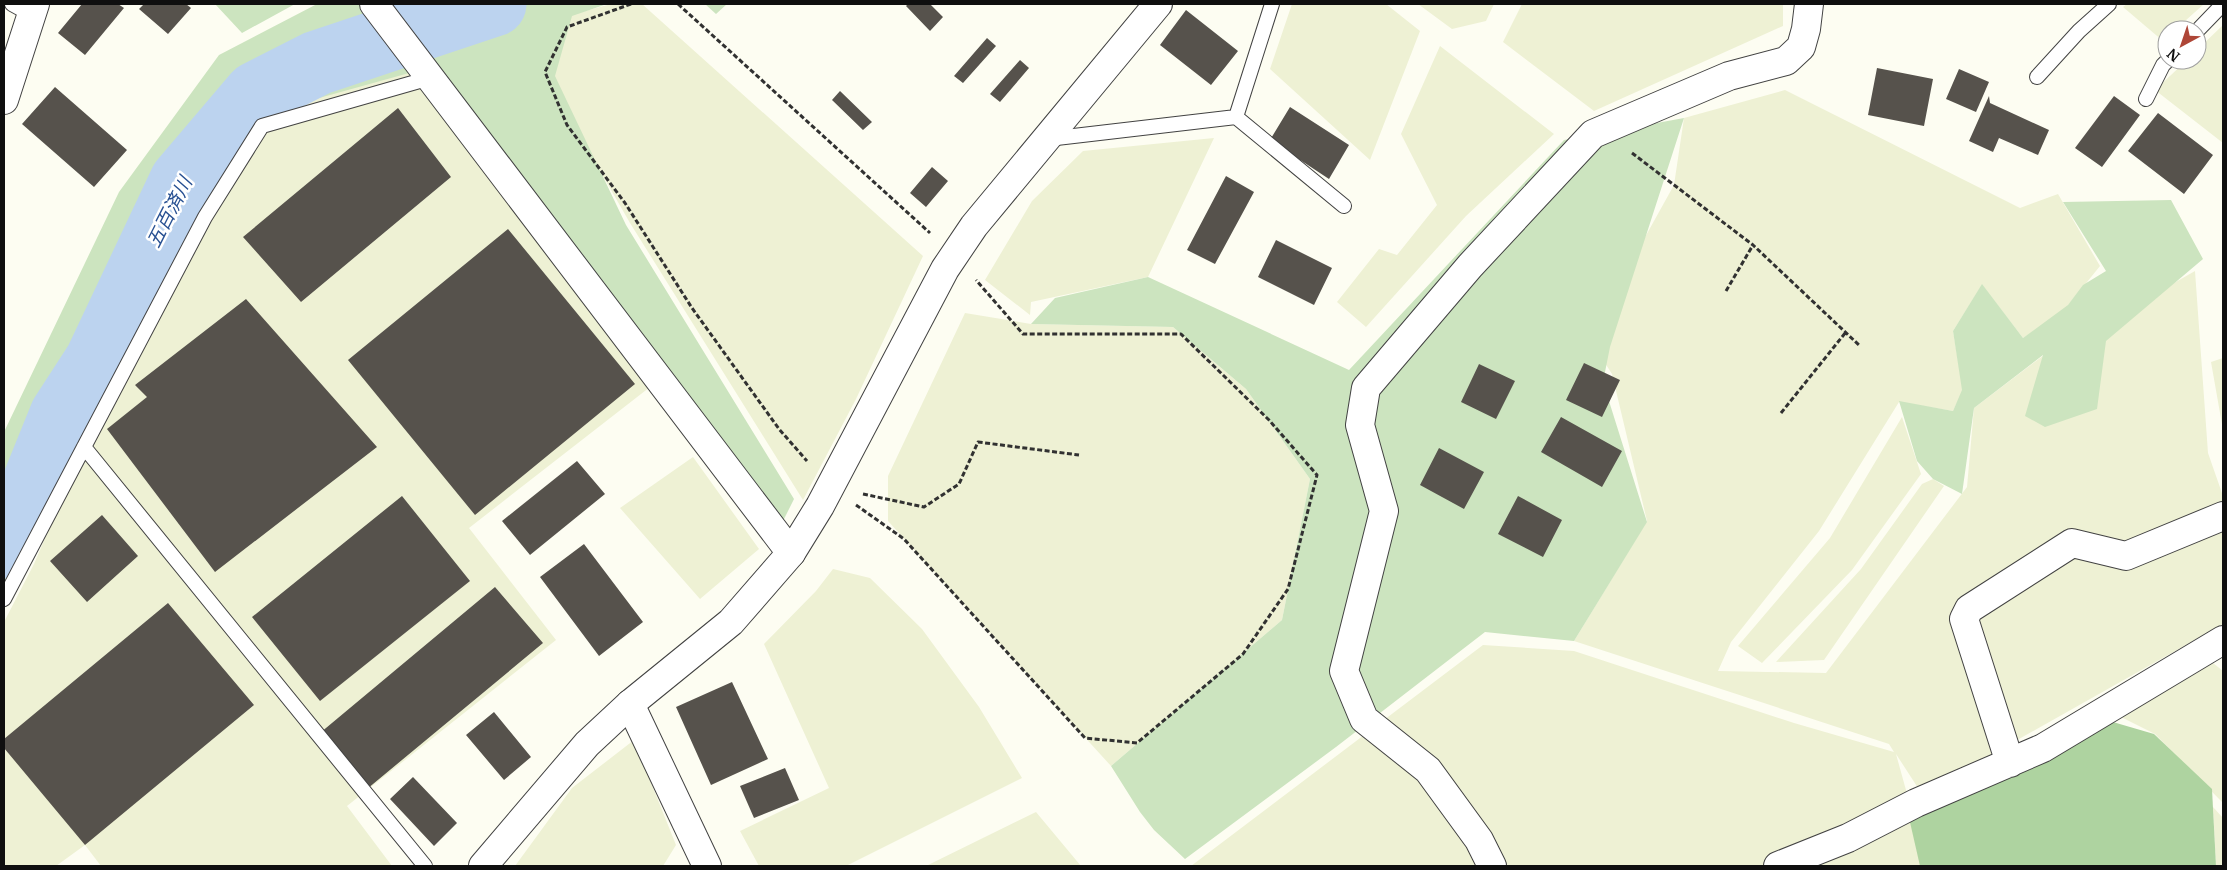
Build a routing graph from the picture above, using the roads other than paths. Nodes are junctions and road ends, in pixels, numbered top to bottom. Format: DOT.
graph roads {
  1 [pos="374,4"];
  2 [pos="1158,4"];
  3 [pos="1272,4"];
  4 [pos="1809,4"];
  5 [pos="2109,4"];
  6 [pos="2223,4"];
  7 [pos="26,7"];
  8 [pos="2207,21"];
  9 [pos="2160,70"];
  10 [pos="2037,77"];
  11 [pos="438,88"];
  12 [pos="2146,99"];
  13 [pos="4,100"];
  14 [pos="1236,117"];
  15 [pos="1045,140"];
  16 [pos="1344,206"];
  17 [pos="84,447"];
  18 [pos="2223,516"];
  19 [pos="791,553"];
  20 [pos="4,599"];
  21 [pos="2223,640"];
  22 [pos="630,704"];
  23 [pos="2010,763"];
  24 [pos="425,866"];
  25 [pos="483,866"];
  26 [pos="707,866"];
  27 [pos="1492,866"];
  28 [pos="1778,866"];
  1 -- 11 [label="street"];
  2 -- 15 [label="street"];
  3 -- 14 [label="lane"];
  4 -- 27 [label="street"];
  5 -- 10 [label="lane"];
  6 -- 8 [label="lane"];
  7 -- 13 [label="street"];
  9 -- 12 [label="lane"];
  11 -- 17 [label="lane"];
  11 -- 19 [label="street"];
  14 -- 15 [label="lane"];
  14 -- 16 [label="lane"];
  15 -- 19 [label="street"];
  17 -- 20 [label="lane"];
  17 -- 24 [label="lane"];
  18 -- 23 [label="street"];
  19 -- 22 [label="street"];
  21 -- 23 [label="street"];
  22 -- 25 [label="street"];
  22 -- 26 [label="street"];
  23 -- 28 [label="street"];
}
